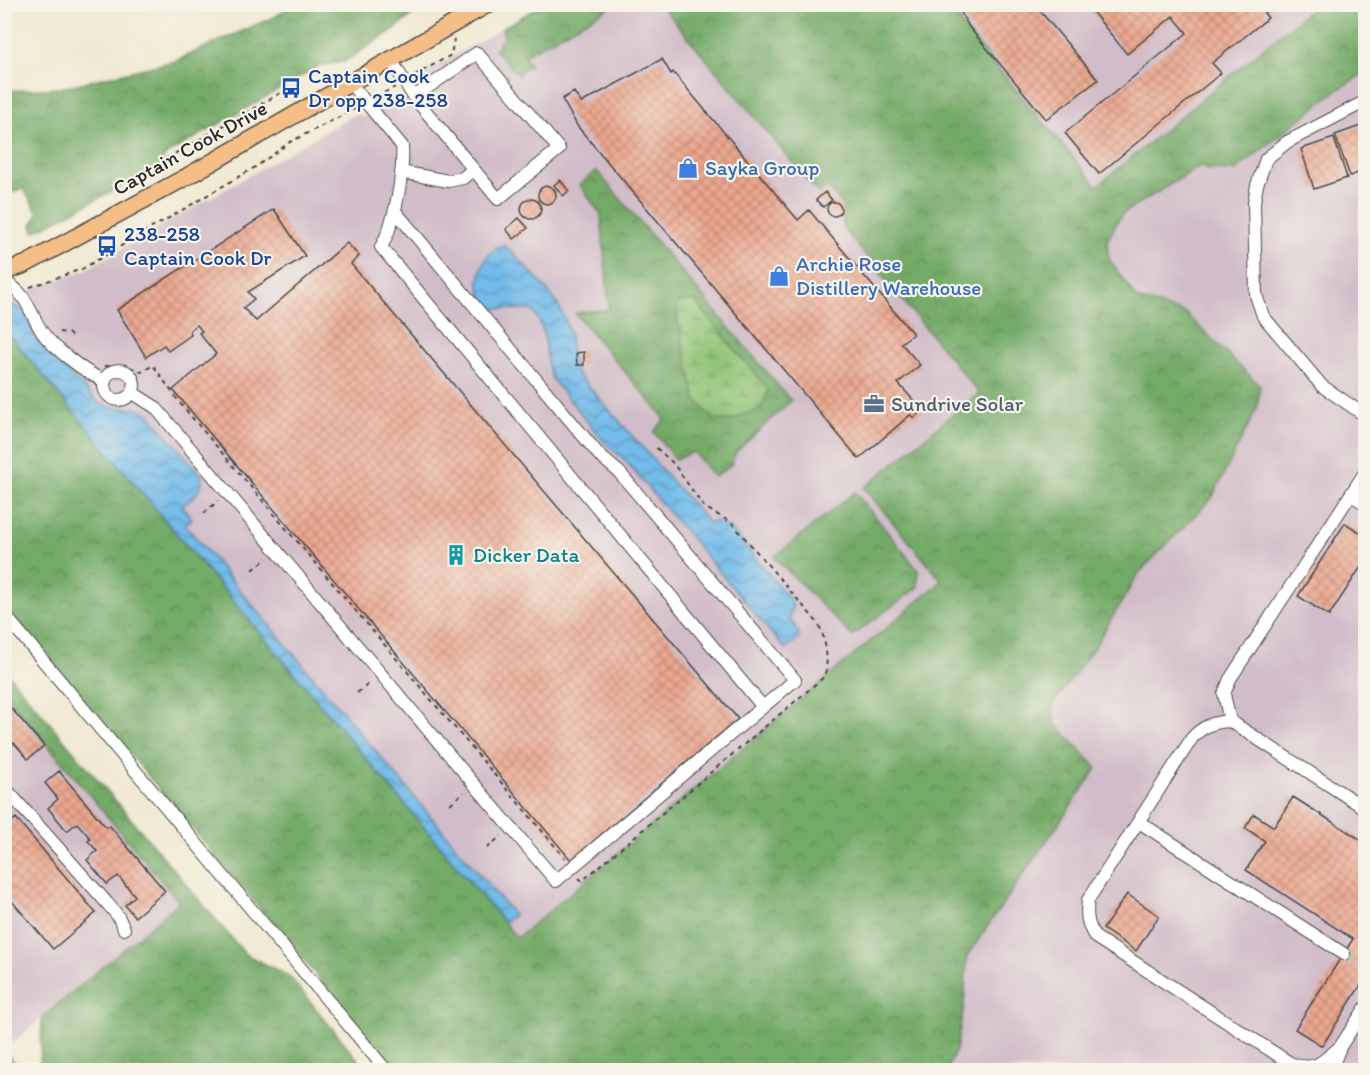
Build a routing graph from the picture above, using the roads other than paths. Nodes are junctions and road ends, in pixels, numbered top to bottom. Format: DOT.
graph roads {
  1 [pos="488,4"];
  2 [pos="392,60"];
  3 [pos="350,83"];
  4 [pos="414,97"];
  5 [pos="1365,101"];
  6 [pos="473,169"];
  7 [pos="401,172"];
  8 [pos="395,211"];
  9 [pos="4,272"];
  10 [pos="4,281"];
  11 [pos="105,381"];
  12 [pos="133,393"];
  13 [pos="1365,416"];
  14 [pos="1365,471"];
  15 [pos="1351,495"];
  16 [pos="1365,504"];
  17 [pos="4,614"];
  18 [pos="763,707"];
  19 [pos="1230,721"];
  20 [pos="5,790"];
  21 [pos="1365,808"];
  22 [pos="1139,822"];
  23 [pos="124,929"];
  24 [pos="1344,954"];
  25 [pos="1365,1007"];
  26 [pos="1340,1047"];
  27 [pos="386,1071"];
  28 [pos="1331,1071"];
  1 -- 2 [label="main road, Captain Cook Drive"];
  2 -- 3 [label="main road, Captain Cook Drive"];
  2 -- 4 [label="street"];
  3 -- 7 [label="street"];
  3 -- 9 [label="main road, Captain Cook Drive"];
  4 -- 6 [label="street"];
  4 -- 6 [label="street"];
  5 -- 13 [label="street"];
  6 -- 7 [label="street"];
  7 -- 8 [label="street"];
  8 -- 18 [label="street"];
  8 -- 18 [label="street"];
  10 -- 11 [label="street"];
  11 -- 12 [label="street"];
  11 -- 12 [label="street"];
  12 -- 18 [label="street"];
  14 -- 15 [label="street"];
  15 -- 16 [label="street"];
  15 -- 19 [label="street"];
  17 -- 27 [label="street"];
  19 -- 21 [label="street"];
  19 -- 22 [label="street"];
  20 -- 23 [label="street"];
  22 -- 24 [label="street"];
  22 -- 26 [label="street"];
  25 -- 26 [label="street"];
  26 -- 28 [label="street"];
}
